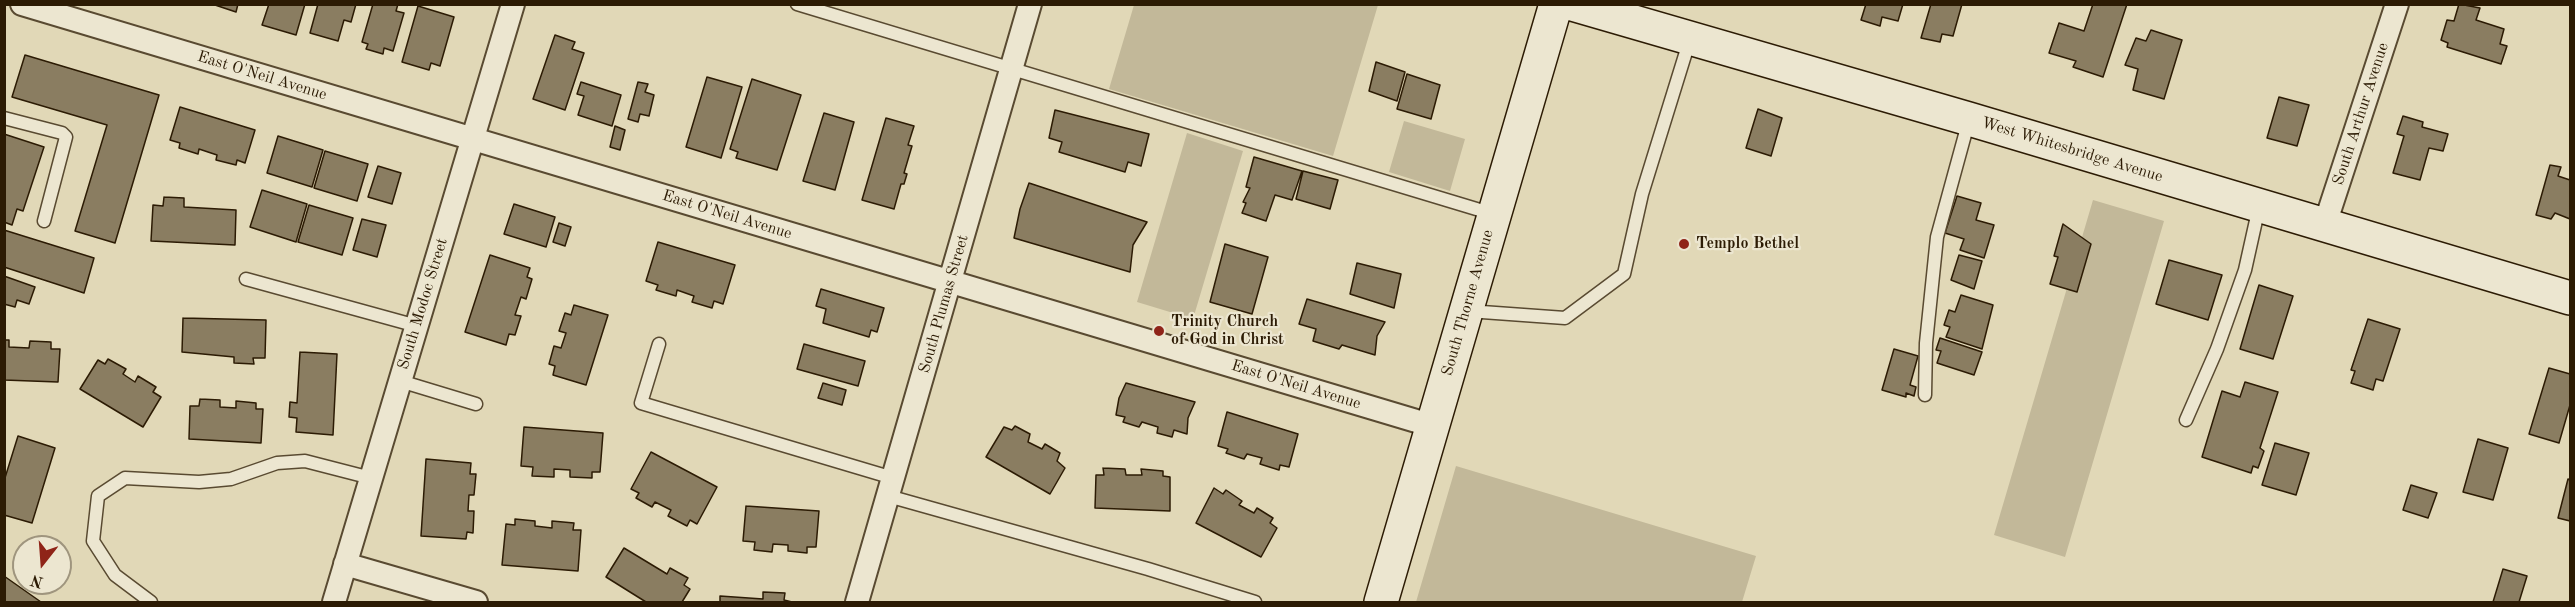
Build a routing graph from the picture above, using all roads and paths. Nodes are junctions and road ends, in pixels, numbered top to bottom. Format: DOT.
graph roads {
  1 [pos="22,4"];
  2 [pos="513,4"];
  3 [pos="797,4"];
  4 [pos="1030,4"];
  5 [pos="1556,4"];
  6 [pos="1572,4"];
  7 [pos="2397,4"];
  8 [pos="1690,38"];
  9 [pos="1011,70"];
  10 [pos="4,118"];
  11 [pos="1969,119"];
  12 [pos="473,139"];
  13 [pos="2259,206"];
  14 [pos="1495,214"];
  15 [pos="44,221"];
  16 [pos="2325,224"];
  17 [pos="246,279"];
  18 [pos="950,281"];
  19 [pos="2571,298"];
  20 [pos="1466,310"];
  21 [pos="417,326"];
  22 [pos="659,344"];
  23 [pos="400,381"];
  24 [pos="1925,395"];
  25 [pos="476,404"];
  26 [pos="2186,420"];
  27 [pos="1433,426"];
  28 [pos="371,478"];
  29 [pos="890,487"];
  30 [pos="345,564"];
  31 [pos="151,603"];
  32 [pos="334,603"];
  33 [pos="476,603"];
  34 [pos="857,603"];
  35 [pos="1255,603"];
  36 [pos="1381,603"];
  1 -- 12 [label="street, East O'Neil Avenue"];
  2 -- 12 [label="street, South Modoc Street"];
  3 -- 9 [label="lane"];
  4 -- 9 [label="street, South Plumas Street"];
  5 -- 14 [label="main road, South Thorne Avenue"];
  6 -- 8 [label="main road, West Whitesbridge Avenue"];
  7 -- 16 [label="street, South Arthur Avenue"];
  8 -- 11 [label="main road, West Whitesbridge Avenue"];
  8 -- 20 [label="lane"];
  9 -- 14 [label="lane"];
  9 -- 18 [label="street, South Plumas Street"];
  10 -- 15 [label="lane"];
  11 -- 13 [label="main road, West Whitesbridge Avenue"];
  11 -- 24 [label="lane"];
  12 -- 18 [label="street, East O'Neil Avenue"];
  12 -- 21 [label="street, South Modoc Street"];
  13 -- 16 [label="main road, West Whitesbridge Avenue"];
  13 -- 26 [label="lane"];
  14 -- 20 [label="main road, South Thorne Avenue"];
  16 -- 19 [label="main road, West Whitesbridge Avenue"];
  17 -- 21 [label="lane"];
  18 -- 27 [label="street, East O'Neil Avenue"];
  18 -- 29 [label="street, South Plumas Street"];
  20 -- 27 [label="main road, South Thorne Avenue"];
  21 -- 23 [label="street, South Modoc Street"];
  22 -- 29 [label="lane"];
  23 -- 25 [label="lane"];
  23 -- 28 [label="street, South Modoc Street"];
  27 -- 36 [label="main road, South Thorne Avenue"];
  28 -- 30 [label="street, South Modoc Street"];
  28 -- 31 [label="lane"];
  29 -- 34 [label="street, South Plumas Street"];
  29 -- 35 [label="lane"];
  30 -- 32 [label="street, South Modoc Street"];
  30 -- 33 [label="street"];
}
